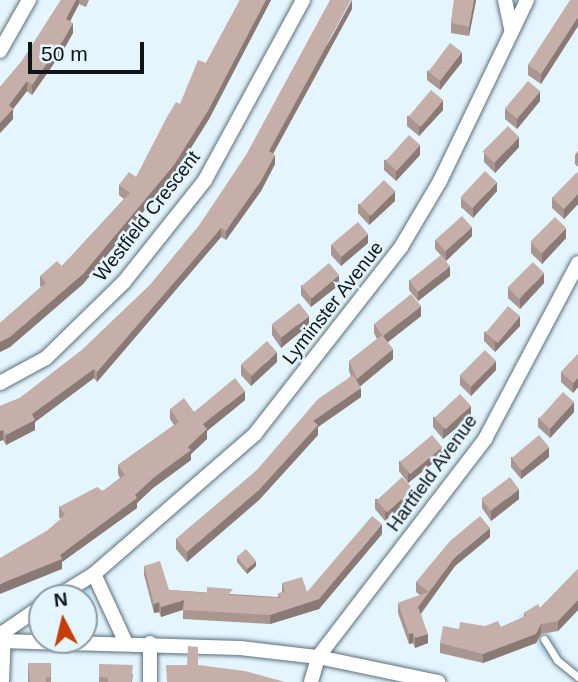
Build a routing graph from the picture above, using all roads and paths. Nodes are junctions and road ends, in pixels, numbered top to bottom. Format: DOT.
graph roads {
  1 [pos="29,0"];
  2 [pos="303,0"];
  3 [pos="505,0"];
  4 [pos="527,0"];
  5 [pos="511,28"];
  6 [pos="0,51"];
  7 [pos="578,264"];
  8 [pos="0,383"];
  9 [pos="94,573"];
  10 [pos="77,584"];
  11 [pos="28,615"];
  12 [pos="544,639"];
  13 [pos="1,641"];
  14 [pos="125,641"];
  15 [pos="150,643"];
  16 [pos="318,657"];
  17 [pos="578,677"];
  18 [pos="2,682"];
  19 [pos="149,682"];
  20 [pos="311,682"];
  21 [pos="438,682"];
  1 -- 6 [label="street"];
  2 -- 8 [label="street, Westfield Crescent"];
  3 -- 5 [label="street"];
  4 -- 5 [label="street, Lyminster Avenue"];
  5 -- 9 [label="street, Lyminster Avenue"];
  7 -- 16 [label="street, Hartfield Avenue"];
  9 -- 10 [label="street, Lyminster Avenue"];
  9 -- 14 [label="street"];
  11 -- 13 [label="street"];
  12 -- 17 [label="lane"];
  13 -- 14 [label="street"];
  13 -- 18 [label="street"];
  14 -- 15 [label="street"];
  15 -- 16 [label="street"];
  15 -- 19 [label="street"];
  16 -- 20 [label="street"];
  16 -- 21 [label="street"];
}
